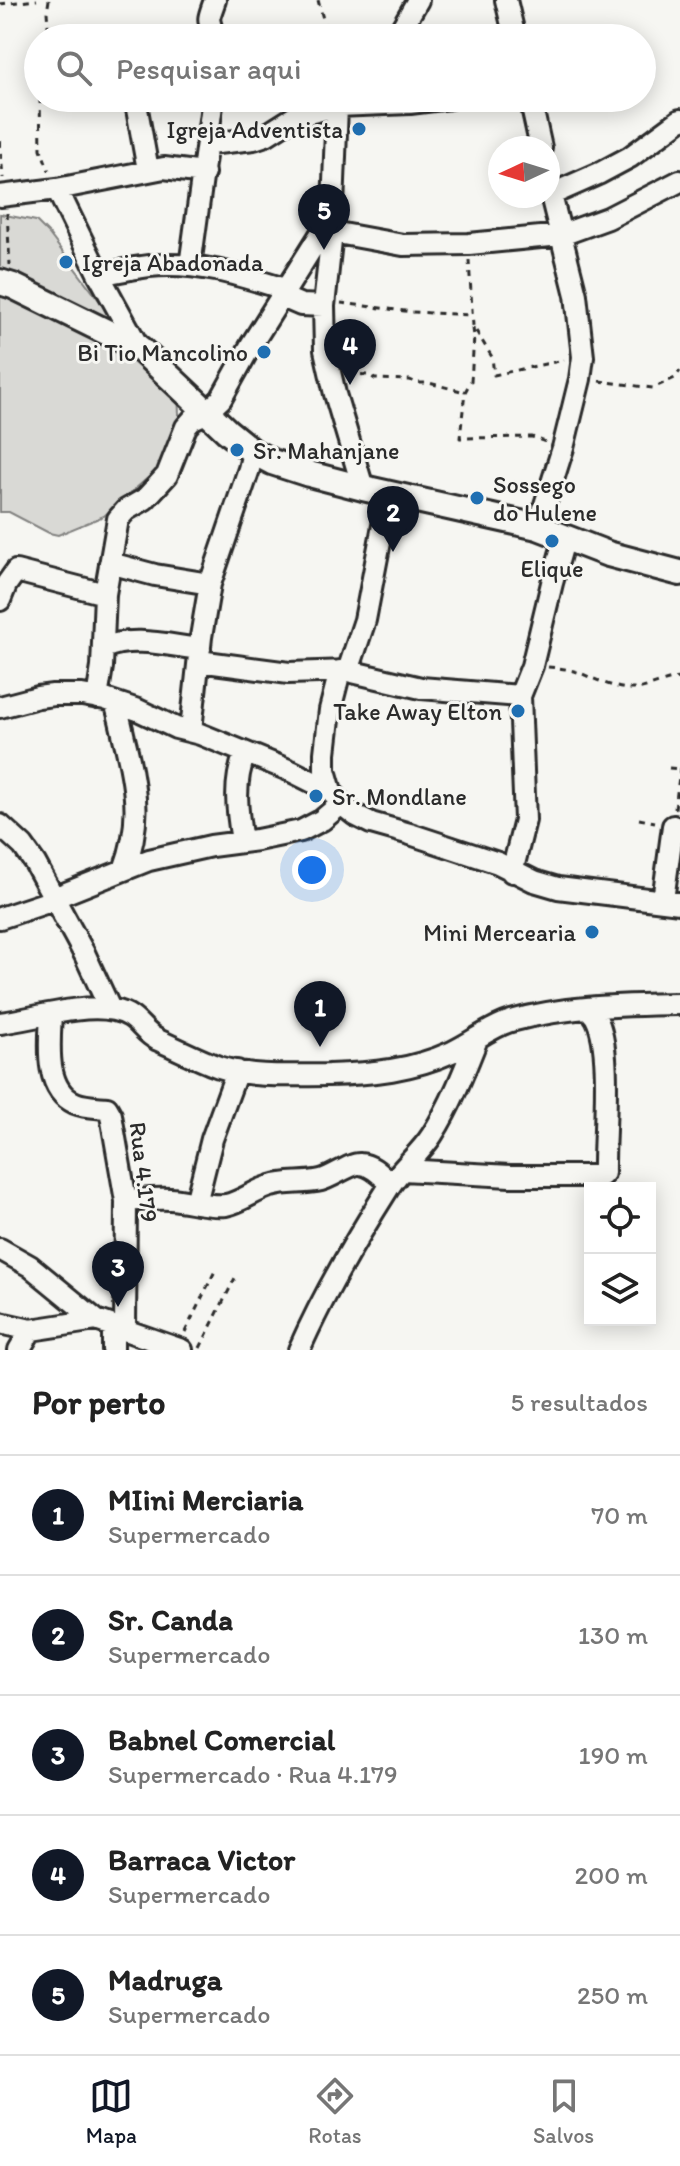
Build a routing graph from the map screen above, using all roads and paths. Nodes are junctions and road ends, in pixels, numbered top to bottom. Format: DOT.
graph roads {
  1 [pos="37,0"];
  2 [pos="49,0"];
  3 [pos="215,0"];
  4 [pos="318,0"];
  5 [pos="418,0"];
  6 [pos="506,0"];
  7 [pos="0,4"];
  8 [pos="48,24"];
  9 [pos="209,24"];
  10 [pos="324,24"];
  11 [pos="404,24"];
  12 [pos="512,24"];
  13 [pos="40,112"];
  14 [pos="138,112"];
  15 [pos="211,112"];
  16 [pos="312,112"];
  17 [pos="337,112"];
  18 [pos="533,112"];
  19 [pos="680,120"];
  20 [pos="538,136"];
  21 [pos="208,144"];
  22 [pos="148,170"];
  23 [pos="204,173"];
  24 [pos="680,181"];
  25 [pos="560,186"];
  26 [pos="57,189"];
  27 [pos="0,196"];
  28 [pos="554,208"];
  29 [pos="332,224"];
  30 [pos="561,235"];
  31 [pos="469,244"];
  32 [pos="190,266"];
  33 [pos="99,275"];
  34 [pos="0,282"];
  35 [pos="282,293"];
  36 [pos="324,306"];
  37 [pos="472,315"];
  38 [pos="473,326"];
  39 [pos="139,348"];
  40 [pos="583,357"];
  41 [pos="680,371"];
  42 [pos="329,372"];
  43 [pos="580,379"];
  44 [pos="465,392"];
  45 [pos="206,413"];
  46 [pos="563,448"];
  47 [pos="253,452"];
  48 [pos="363,488"];
  49 [pos="389,494"];
  50 [pos="538,527"];
  51 [pos="565,537"];
  52 [pos="110,563"];
  53 [pos="680,573"];
  54 [pos="210,584"];
  55 [pos="105,594"];
  56 [pos="0,600"];
  57 [pos="104,648"];
  58 [pos="200,655"];
  59 [pos="532,666"];
  60 [pos="344,671"];
  61 [pos="680,678"];
  62 [pos="520,696"];
  63 [pos="106,700"];
  64 [pos="0,707"];
  65 [pos="191,730"];
  66 [pos="245,754"];
  67 [pos="669,768"];
  68 [pos="680,769"];
  69 [pos="336,797"];
  70 [pos="0,825"];
  71 [pos="673,826"];
  72 [pos="242,841"];
  73 [pos="124,870"];
  74 [pos="512,872"];
  75 [pos="54,900"];
  76 [pos="671,902"];
  77 [pos="0,918"];
  78 [pos="680,1004"];
  79 [pos="588,1008"];
  80 [pos="110,1009"];
  81 [pos="51,1014"];
  82 [pos="0,1023"];
  83 [pos="477,1039"];
  84 [pos="237,1071"];
  85 [pos="397,1177"];
  86 [pos="126,1201"];
  87 [pos="196,1203"];
  88 [pos="0,1249"];
  89 [pos="215,1271"];
  90 [pos="236,1276"];
  91 [pos="0,1323"];
  92 [pos="111,1326"];
  93 [pos="31,1330"];
  94 [pos="179,1349"];
  95 [pos="19,1350"];
  96 [pos="113,1350"];
  97 [pos="199,1350"];
  98 [pos="299,1350"];
  1 -- 7 [label="path"];
  2 -- 8 [label="path"];
  3 -- 9 [label="street"];
  4 -- 10 [label="path"];
  5 -- 11 [label="street"];
  6 -- 12 [label="street"];
  13 -- 26 [label="path"];
  14 -- 22 [label="street"];
  15 -- 21 [label="street"];
  16 -- 21 [label="street"];
  17 -- 29 [label="street"];
  18 -- 20 [label="street"];
  19 -- 25 [label="street"];
  21 -- 23 [label="street"];
  22 -- 23 [label="street"];
  22 -- 26 [label="street"];
  23 -- 32 [label="street"];
  24 -- 30 [label="street"];
  26 -- 27 [label="street"];
  26 -- 33 [label="street"];
  28 -- 30 [label="street"];
  29 -- 31 [label="street"];
  29 -- 35 [label="street"];
  29 -- 36 [label="street"];
  30 -- 31 [label="street"];
  30 -- 40 [label="street"];
  31 -- 37 [label="path"];
  32 -- 33 [label="street"];
  32 -- 35 [label="street"];
  33 -- 39 [label="street"];
  34 -- 39 [label="street"];
  35 -- 36 [label="street"];
  35 -- 45 [label="street"];
  36 -- 37 [label="path"];
  36 -- 42 [label="street"];
  37 -- 38 [label="path"];
  38 -- 40 [label="path"];
  38 -- 44 [label="path"];
  39 -- 45 [label="street"];
  40 -- 43 [label="street"];
  41 -- 43 [label="path"];
  42 -- 44 [label="path"];
  42 -- 48 [label="street"];
  43 -- 46 [label="street"];
  44 -- 46 [label="path"];
  45 -- 47 [label="street"];
  45 -- 52 [label="street"];
  46 -- 50 [label="street"];
  47 -- 48 [label="street"];
  47 -- 54 [label="street"];
  48 -- 49 [label="street"];
  49 -- 50 [label="street"];
  49 -- 60 [label="street"];
  50 -- 51 [label="street"];
  51 -- 53 [label="street"];
  51 -- 59 [label="street"];
  52 -- 54 [label="street"];
  52 -- 55 [label="street"];
  54 -- 58 [label="street"];
  55 -- 56 [label="street"];
  55 -- 57 [label="street"];
  57 -- 58 [label="street"];
  57 -- 63 [label="street"];
  58 -- 60 [label="street"];
  58 -- 65 [label="street"];
  59 -- 61 [label="path"];
  59 -- 62 [label="street"];
  60 -- 62 [label="street"];
  60 -- 69 [label="street"];
  62 -- 74 [label="street"];
  63 -- 64 [label="street"];
  63 -- 65 [label="street"];
  63 -- 73 [label="street"];
  65 -- 66 [label="street"];
  66 -- 69 [label="street"];
  66 -- 72 [label="street"];
  67 -- 68 [label="path"];
  68 -- 71 [label="path"];
  69 -- 72 [label="street"];
  69 -- 74 [label="street"];
  70 -- 75 [label="street"];
  71 -- 76 [label="street"];
  72 -- 73 [label="street"];
  73 -- 75 [label="street"];
  74 -- 76 [label="street"];
  75 -- 77 [label="street"];
  75 -- 80 [label="street"];
  78 -- 79 [label="street"];
  79 -- 83 [label="street"];
  79 -- 85 [label="street"];
  80 -- 81 [label="street"];
  80 -- 84 [label="street"];
  81 -- 82 [label="street"];
  81 -- 86 [label="street, Rua 4.179"];
  83 -- 84 [label="street"];
  83 -- 85 [label="street"];
  84 -- 87 [label="street"];
  85 -- 87 [label="street"];
  85 -- 98 [label="street"];
  86 -- 87 [label="street"];
  86 -- 92 [label="street, Rua 4.179"];
  88 -- 92 [label="street"];
  89 -- 94 [label="path"];
  90 -- 97 [label="path"];
  91 -- 93 [label="street"];
  92 -- 93 [label="street"];
  92 -- 94 [label="street"];
  92 -- 96 [label="street, Rua 4.179"];
  93 -- 95 [label="street"];
}
